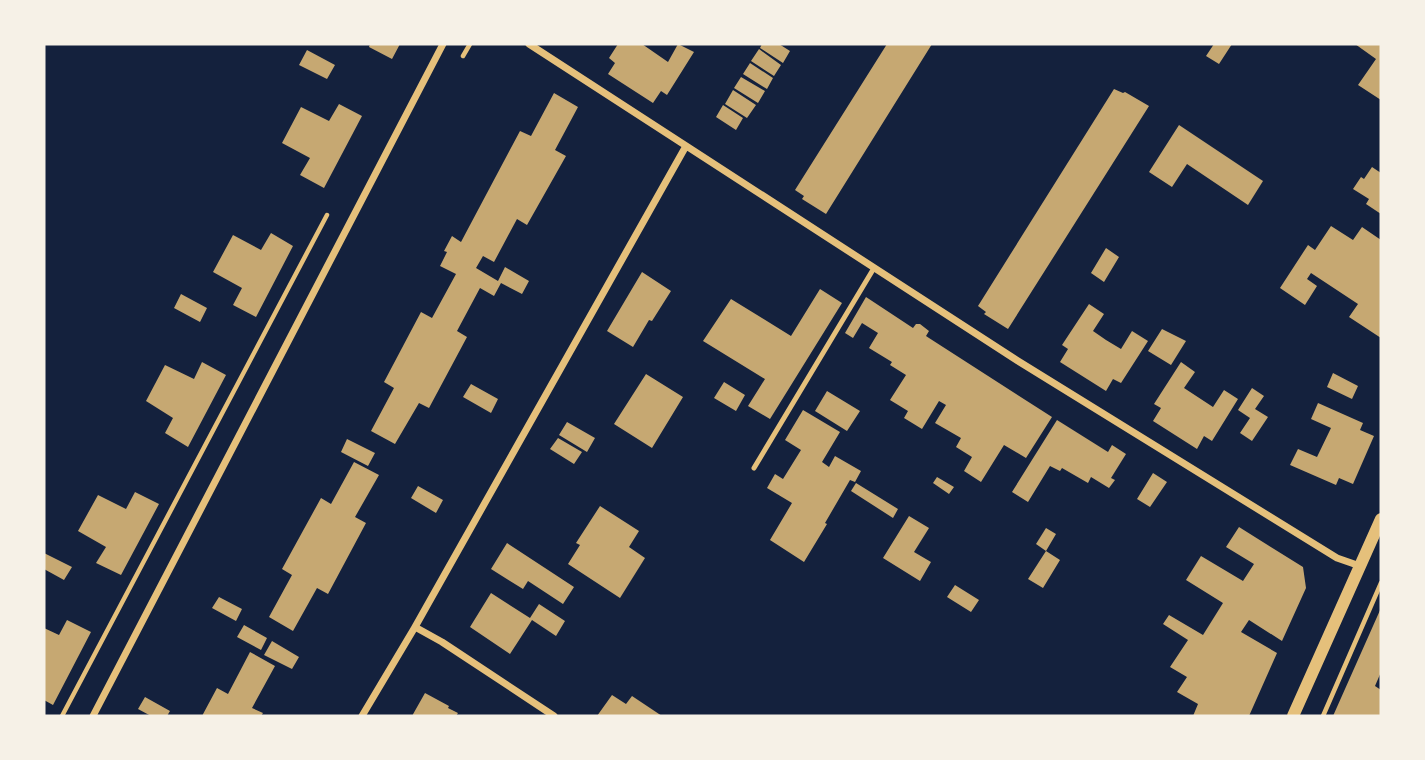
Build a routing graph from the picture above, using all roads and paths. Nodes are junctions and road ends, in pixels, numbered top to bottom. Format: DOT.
graph roads {
  1 [pos="443,44"];
  2 [pos="529,44"];
  3 [pos="685,146"];
  4 [pos="328,213"];
  5 [pos="874,268"];
  6 [pos="754,468"];
  7 [pos="1381,519"];
  8 [pos="1360,566"];
  9 [pos="1381,583"];
  10 [pos="415,627"];
  11 [pos="62,716"];
  12 [pos="93,716"];
  13 [pos="362,716"];
  14 [pos="554,716"];
  15 [pos="1293,716"];
  16 [pos="1323,716"];
  1 -- 12 [label="street"];
  2 -- 3 [label="street"];
  3 -- 5 [label="street"];
  3 -- 10 [label="street"];
  4 -- 11 [label="path"];
  5 -- 6 [label="lane"];
  5 -- 8 [label="street"];
  7 -- 8 [label="street"];
  8 -- 15 [label="street"];
  9 -- 16 [label="path"];
  10 -- 13 [label="street"];
  10 -- 14 [label="street"];
}
